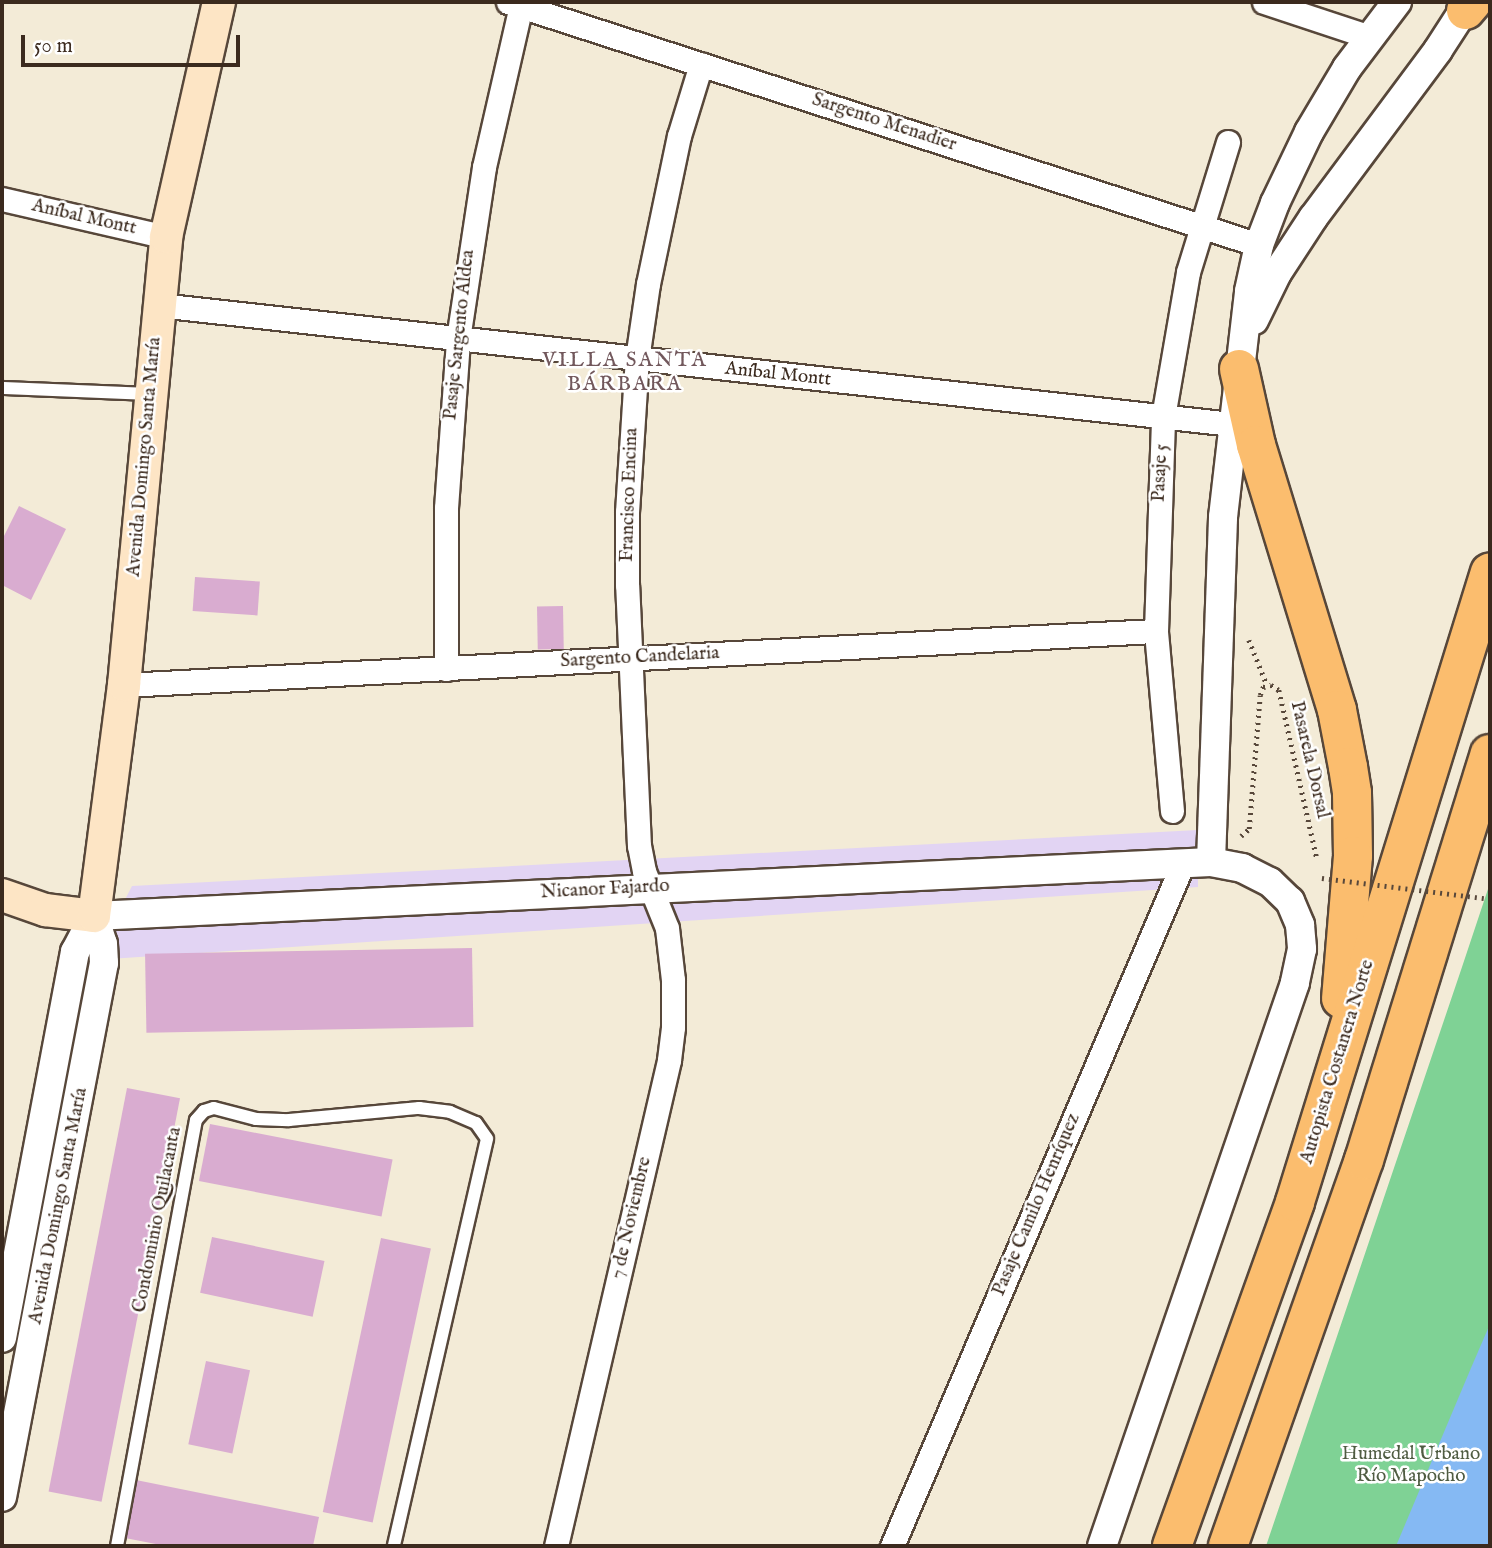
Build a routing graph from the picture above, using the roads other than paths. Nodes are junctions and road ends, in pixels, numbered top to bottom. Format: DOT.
graph roads {
  1 [pos="219,2"];
  2 [pos="1264,2"];
  3 [pos="1397,2"];
  4 [pos="514,4"];
  5 [pos="1469,4"];
  6 [pos="1370,37"];
  7 [pos="701,64"];
  8 [pos="1228,142"];
  9 [pos="2,199"];
  10 [pos="1200,226"];
  11 [pos="166,237"];
  12 [pos="1259,245"];
  13 [pos="159,305"];
  14 [pos="458,339"];
  15 [pos="637,359"];
  16 [pos="1239,362"];
  17 [pos="3,388"];
  18 [pos="150,394"];
  19 [pos="1163,417"];
  20 [pos="1231,424"];
  21 [pos="1490,572"];
  22 [pos="1156,631"];
  23 [pos="630,659"];
  24 [pos="446,669"];
  25 [pos="124,685"];
  26 [pos="1490,754"];
  27 [pos="1172,811"];
  28 [pos="1211,862"];
  29 [pos="1183,863"];
  30 [pos="652,888"];
  31 [pos="2,895"];
  32 [pos="94,916"];
  33 [pos="54,1068"];
  34 [pos="85,1073"];
  35 [pos="1318,1125"];
  36 [pos="2,1338"];
  37 [pos="2,1497"];
  38 [pos="117,1546"];
  39 [pos="394,1546"];
  40 [pos="556,1546"];
  41 [pos="891,1546"];
  42 [pos="1102,1546"];
  43 [pos="1172,1546"];
  44 [pos="1228,1546"];
  1 -- 11 [label="main road, Avenida Domingo Santa María"];
  2 -- 6 [label="street"];
  3 -- 6 [label="street"];
  4 -- 7 [label="street, Sargento Menadier"];
  4 -- 14 [label="street, Pasaje Sargento Aldea"];
  5 -- 16 [label="street"];
  6 -- 12 [label="street"];
  7 -- 10 [label="street, Sargento Menadier"];
  7 -- 15 [label="street, Francisco Encina"];
  8 -- 10 [label="street, Pasaje 5"];
  9 -- 11 [label="street, Aníbal Montt"];
  10 -- 12 [label="street, Sargento Menadier"];
  10 -- 19 [label="street, Pasaje 5"];
  11 -- 13 [label="main road, Avenida Domingo Santa María"];
  12 -- 16 [label="street"];
  13 -- 14 [label="street, Aníbal Montt"];
  13 -- 18 [label="main road, Avenida Domingo Santa María"];
  14 -- 15 [label="street, Aníbal Montt"];
  14 -- 24 [label="street, Pasaje Sargento Aldea"];
  15 -- 19 [label="street, Aníbal Montt"];
  15 -- 23 [label="street, Francisco Encina"];
  16 -- 20 [label="street"];
  16 -- 35 [label="highway"];
  17 -- 18 [label="lane"];
  18 -- 25 [label="main road, Avenida Domingo Santa María"];
  19 -- 20 [label="street, Aníbal Montt"];
  19 -- 22 [label="street, Pasaje 5"];
  20 -- 28 [label="street"];
  21 -- 35 [label="highway, Autopista Costanera Norte"];
  22 -- 23 [label="street, Sargento Candelaria"];
  22 -- 27 [label="street, Pasaje 5"];
  23 -- 24 [label="street, Sargento Candelaria"];
  23 -- 30 [label="street, Francisco Encina"];
  24 -- 25 [label="street, Sargento Candelaria"];
  25 -- 32 [label="main road, Avenida Domingo Santa María"];
  26 -- 44 [label="highway"];
  28 -- 29 [label="street, Nicanor Fajardo"];
  28 -- 42 [label="street, Nicanor Fajardo"];
  29 -- 30 [label="street, Nicanor Fajardo"];
  29 -- 41 [label="street, Pasaje Camilo Henríquez"];
  30 -- 32 [label="street, Nicanor Fajardo"];
  30 -- 40 [label="street, 7 de Noviembre"];
  31 -- 32 [label="main road, Nicanor Fajardo"];
  32 -- 33 [label="street, Avenida Domingo Santa María"];
  32 -- 34 [label="street, Avenida Domingo Santa María"];
  33 -- 34 [label="street"];
  33 -- 36 [label="street, Avenida Domingo Santa María"];
  34 -- 37 [label="street, Avenida Domingo Santa María"];
  35 -- 43 [label="highway, Autopista Costanera Norte"];
  38 -- 39 [label="lane, Condominio Quilacanta"];
}
